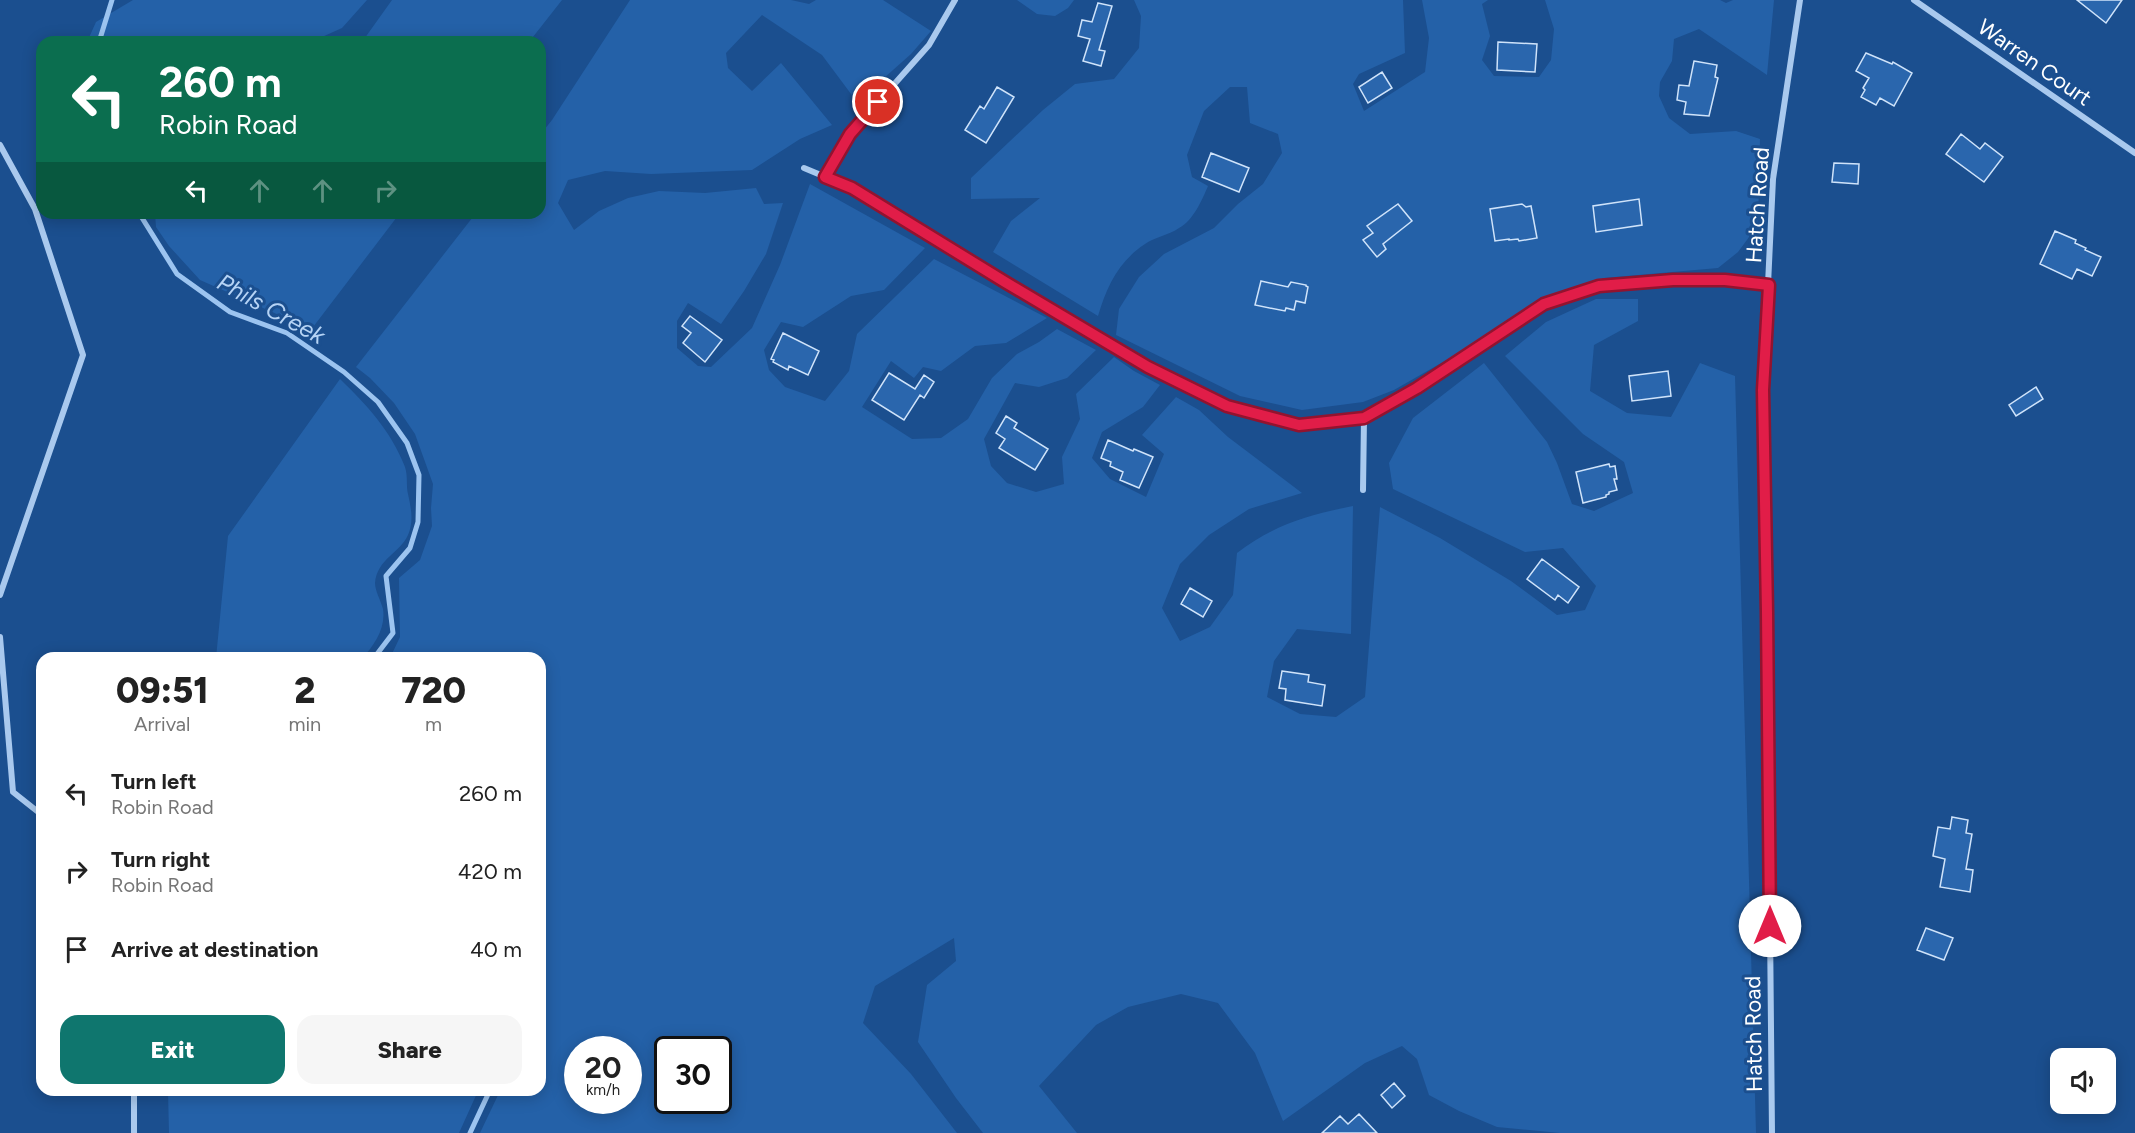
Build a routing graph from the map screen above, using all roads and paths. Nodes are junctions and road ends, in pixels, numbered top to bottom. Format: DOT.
graph roads {
  1 [pos="955,0"];
  2 [pos="1800,0"];
  3 [pos="1914,0"];
  4 [pos="0,145"];
  5 [pos="2135,153"];
  6 [pos="804,168"];
  7 [pos="825,177"];
  8 [pos="36,212"];
  9 [pos="38,219"];
  10 [pos="1769,285"];
  11 [pos="1364,418"];
  12 [pos="1363,490"];
  13 [pos="0,595"];
  14 [pos="0,638"];
  15 [pos="36,810"];
  16 [pos="134,1096"];
  17 [pos="134,1133"];
  18 [pos="1772,1133"];
  1 -- 7 [label="street"];
  2 -- 10 [label="street, Hatch Road"];
  3 -- 5 [label="street, Warren Court"];
  4 -- 8 [label="street"];
  6 -- 7 [label="street"];
  7 -- 11 [label="street"];
  9 -- 13 [label="street"];
  10 -- 11 [label="street"];
  10 -- 18 [label="street, Hatch Road"];
  11 -- 12 [label="street"];
  14 -- 15 [label="street"];
  16 -- 17 [label="street"];
}
